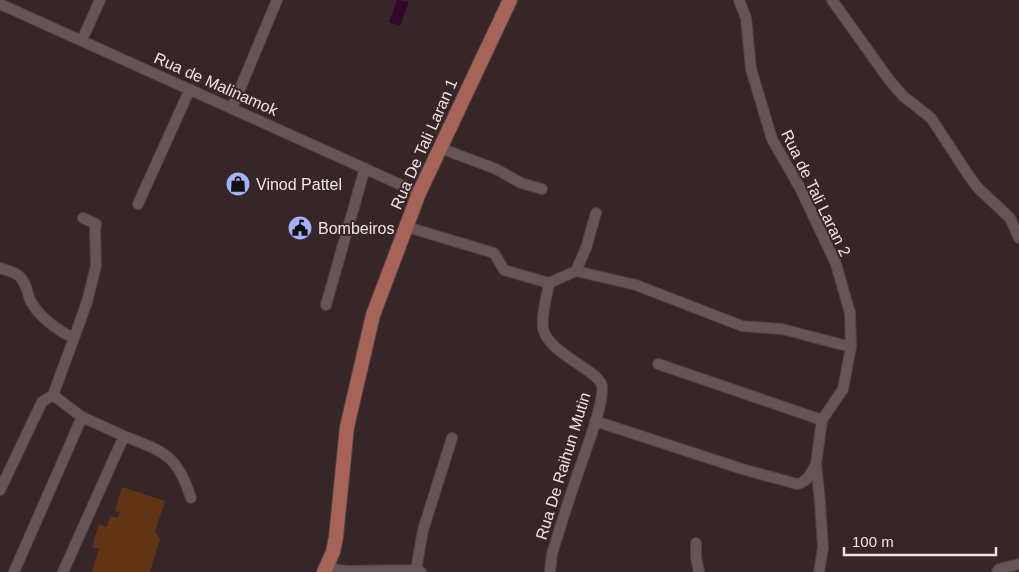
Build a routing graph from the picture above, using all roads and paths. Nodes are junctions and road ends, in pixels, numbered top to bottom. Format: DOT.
graph roads {
  1 [pos="100,0"];
  2 [pos="277,0"];
  3 [pos="510,0"];
  4 [pos="739,0"];
  5 [pos="832,0"];
  6 [pos="0,4"];
  7 [pos="82,40"];
  8 [pos="190,89"];
  9 [pos="232,108"];
  10 [pos="440,148"];
  11 [pos="365,168"];
  12 [pos="542,189"];
  13 [pos="419,193"];
  14 [pos="138,204"];
  15 [pos="596,212"];
  16 [pos="83,218"];
  17 [pos="406,227"];
  18 [pos="1019,238"];
  19 [pos="0,268"];
  20 [pos="576,271"];
  21 [pos="549,283"];
  22 [pos="326,305"];
  23 [pos="74,338"];
  24 [pos="851,347"];
  25 [pos="658,364"];
  26 [pos="53,395"];
  27 [pos="82,417"];
  28 [pos="822,420"];
  29 [pos="595,421"];
  30 [pos="124,436"];
  31 [pos="452,438"];
  32 [pos="816,464"];
  33 [pos="0,490"];
  34 [pos="191,498"];
  35 [pos="696,543"];
  36 [pos="1019,564"];
  37 [pos="325,570"];
  38 [pos="419,571"];
  39 [pos="14,572"];
  40 [pos="63,572"];
  41 [pos="550,572"];
  42 [pos="699,572"];
  43 [pos="819,572"];
  44 [pos="997,572"];
  1 -- 7 [label="street"];
  2 -- 9 [label="street"];
  3 -- 10 [label="main road, Rua De Tali Laran 1"];
  4 -- 24 [label="street, Rua de Tali Laran 2"];
  5 -- 18 [label="street"];
  6 -- 7 [label="street, Rua de Malinamok"];
  7 -- 8 [label="street, Rua de Malinamok"];
  8 -- 9 [label="street, Rua de Malinamok"];
  8 -- 14 [label="street"];
  9 -- 11 [label="street, Rua de Malinamok"];
  10 -- 12 [label="street"];
  10 -- 13 [label="main road, Rua De Tali Laran 1"];
  11 -- 13 [label="street, Rua de Malinamok"];
  11 -- 22 [label="street"];
  13 -- 17 [label="main road, Rua De Tali Laran 1"];
  15 -- 20 [label="street"];
  16 -- 23 [label="street"];
  17 -- 21 [label="street"];
  17 -- 37 [label="main road, Rua De Tali Laran 1"];
  19 -- 23 [label="street"];
  20 -- 21 [label="street"];
  20 -- 24 [label="street"];
  21 -- 29 [label="street, Rua De Raihun Mutin"];
  23 -- 26 [label="street"];
  24 -- 28 [label="street, Rua de Tali Laran 2"];
  25 -- 28 [label="street"];
  26 -- 27 [label="street"];
  26 -- 33 [label="street"];
  27 -- 30 [label="street"];
  27 -- 39 [label="street"];
  28 -- 32 [label="street, Rua de Tali Laran 2"];
  29 -- 32 [label="street"];
  29 -- 41 [label="street, Rua De Raihun Mutin"];
  30 -- 34 [label="street"];
  30 -- 40 [label="street"];
  31 -- 38 [label="street"];
  32 -- 43 [label="street, Rua de Tali Laran 2"];
  35 -- 42 [label="street"];
  36 -- 44 [label="street"];
  37 -- 38 [label="street"];
}
